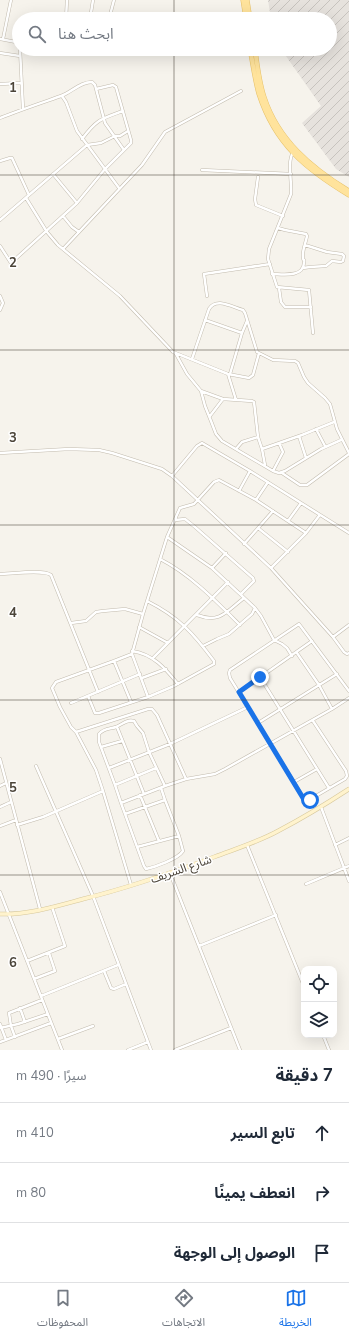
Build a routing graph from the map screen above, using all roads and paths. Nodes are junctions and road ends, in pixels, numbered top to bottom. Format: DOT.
graph roads {
  1 [pos="11,0"];
  2 [pos="67,0"];
  3 [pos="93,0"];
  4 [pos="114,0"];
  5 [pos="243,0"];
  6 [pos="247,0"];
  7 [pos="66,12"];
  8 [pos="91,12"];
  9 [pos="111,12"];
  10 [pos="245,12"];
  11 [pos="249,12"];
  12 [pos="0,31"];
  13 [pos="4,32"];
  14 [pos="1,39"];
  15 [pos="12,41"];
  16 [pos="0,53"];
  17 [pos="12,55"];
  18 [pos="20,56"];
  19 [pos="251,56"];
  20 [pos="256,56"];
  21 [pos="21,83"];
  22 [pos="0,84"];
  23 [pos="96,89"];
  24 [pos="241,91"];
  25 [pos="62,96"];
  26 [pos="23,109"];
  27 [pos="123,111"];
  28 [pos="0,118"];
  29 [pos="103,118"];
  30 [pos="128,131"];
  31 [pos="114,136"];
  32 [pos="82,138"];
  33 [pos="87,146"];
  34 [pos="124,150"];
  35 [pos="293,151"];
  36 [pos="0,161"];
  37 [pos="104,169"];
  38 [pos="202,170"];
  39 [pos="53,174"];
  40 [pos="291,174"];
  41 [pos="258,177"];
  42 [pos="119,188"];
  43 [pos="349,190"];
  44 [pos="349,195"];
  45 [pos="27,197"];
  46 [pos="77,203"];
  47 [pos="63,216"];
  48 [pos="283,216"];
  49 [pos="0,220"];
  50 [pos="278,228"];
  51 [pos="47,232"];
  52 [pos="79,232"];
  53 [pos="305,245"];
  54 [pos="0,246"];
  55 [pos="63,249"];
  56 [pos="270,264"];
  57 [pos="303,268"];
  58 [pos="272,274"];
  59 [pos="279,288"];
  60 [pos="0,296"];
  61 [pos="207,296"];
  62 [pos="311,307"];
  63 [pos="0,310"];
  64 [pos="205,320"];
  65 [pos="247,320"];
  66 [pos="242,333"];
  67 [pos="313,333"];
  68 [pos="176,354"];
  69 [pos="259,354"];
  70 [pos="192,359"];
  71 [pos="229,374"];
  72 [pos="201,391"];
  73 [pos="223,400"];
  74 [pos="236,400"];
  75 [pos="210,417"];
  76 [pos="334,422"];
  77 [pos="316,430"];
  78 [pos="299,436"];
  79 [pos="258,437"];
  80 [pos="341,440"];
  81 [pos="279,443"];
  82 [pos="325,446"];
  83 [pos="236,449"];
  84 [pos="262,449"];
  85 [pos="0,453"];
  86 [pos="349,454"];
  87 [pos="306,458"];
  88 [pos="265,466"];
  89 [pos="250,471"];
  90 [pos="274,471"];
  91 [pos="282,472"];
  92 [pos="172,476"];
  93 [pos="268,482"];
  94 [pos="239,491"];
  95 [pos="197,500"];
  96 [pos="256,500"];
  97 [pos="301,503"];
  98 [pos="273,511"];
  99 [pos="320,516"];
  100 [pos="174,520"];
  101 [pos="288,521"];
  102 [pos="258,528"];
  103 [pos="306,533"];
  104 [pos="349,533"];
  105 [pos="167,537"];
  106 [pos="244,544"];
  107 [pos="288,552"];
  108 [pos="226,553"];
  109 [pos="160,559"];
  110 [pos="212,568"];
  111 [pos="272,568"];
  112 [pos="0,574"];
  113 [pos="228,582"];
  114 [pos="241,594"];
  115 [pos="212,598"];
  116 [pos="244,598"];
  117 [pos="147,601"];
  118 [pos="255,608"];
  119 [pos="227,612"];
  120 [pos="143,614"];
  121 [pos="197,615"];
  122 [pos="71,623"];
  123 [pos="240,625"];
  124 [pos="349,625"];
  125 [pos="185,626"];
  126 [pos="139,627"];
  127 [pos="333,637"];
  128 [pos="274,640"];
  129 [pos="312,641"];
  130 [pos="168,643"];
  131 [pos="203,646"];
  132 [pos="132,652"];
  133 [pos="296,653"];
  134 [pos="349,653"];
  135 [pos="292,656"];
  136 [pos="153,658"];
  137 [pos="114,662"];
  138 [pos="166,668"];
  139 [pos="90,670"];
  140 [pos="140,674"];
  141 [pos="337,674"];
  142 [pos="260,677"];
  143 [pos="142,678"];
  144 [pos="123,681"];
  145 [pos="178,684"];
  146 [pos="319,686"];
  147 [pos="349,691"];
  148 [pos="98,692"];
  149 [pos="239,692"];
  150 [pos="88,696"];
  151 [pos="148,697"];
  152 [pos="349,698"];
  153 [pos="131,702"];
  154 [pos="71,703"];
  155 [pos="248,707"];
  156 [pos="280,709"];
  157 [pos="332,709"];
  158 [pos="110,721"];
  159 [pos="312,721"];
  160 [pos="258,723"];
  161 [pos="112,727"];
  162 [pos="116,727"];
  163 [pos="76,732"];
  164 [pos="293,732"];
  165 [pos="122,742"];
  166 [pos="170,744"];
  167 [pos="271,744"];
  168 [pos="101,748"];
  169 [pos="149,752"];
  170 [pos="0,759"];
  171 [pos="130,760"];
  172 [pos="0,763"];
  173 [pos="36,766"];
  174 [pos="108,768"];
  175 [pos="156,768"];
  176 [pos="317,769"];
  177 [pos="136,776"];
  178 [pos="186,779"];
  179 [pos="294,782"];
  180 [pos="6,783"];
  181 [pos="115,785"];
  182 [pos="0,786"];
  183 [pos="165,786"];
  184 [pos="161,788"];
  185 [pos="329,788"];
  186 [pos="349,789"];
  187 [pos="103,791"];
  188 [pos="144,794"];
  189 [pos="140,795"];
  190 [pos="165,800"];
  191 [pos="11,802"];
  192 [pos="121,803"];
  193 [pos="144,806"];
  194 [pos="0,807"];
  195 [pos="321,807"];
  196 [pos="56,812"];
  197 [pos="125,814"];
  198 [pos="16,820"];
  199 [pos="17,825"];
  200 [pos="0,826"];
  201 [pos="178,836"];
  202 [pos="349,838"];
  203 [pos="158,841"];
  204 [pos="247,844"];
  205 [pos="335,845"];
  206 [pos="136,848"];
  207 [pos="349,866"];
  208 [pos="344,868"];
  209 [pos="170,873"];
  210 [pos="349,881"];
  211 [pos="306,884"];
  212 [pos="131,886"];
  213 [pos="0,892"];
  214 [pos="92,896"];
  215 [pos="52,906"];
  216 [pos="40,909"];
  217 [pos="0,914"];
  218 [pos="9,914"];
  219 [pos="276,915"];
  220 [pos="199,946"];
  221 [pos="49,953"];
  222 [pos="27,961"];
  223 [pos="118,965"];
  224 [pos="104,971"];
  225 [pos="301,978"];
  226 [pos="34,979"];
  227 [pos="126,984"];
  228 [pos="41,996"];
  229 [pos="42,1000"];
  230 [pos="20,1008"];
  231 [pos="48,1014"];
  232 [pos="25,1022"];
  233 [pos="51,1022"];
  234 [pos="0,1024"];
  235 [pos="11,1026"];
  236 [pos="93,1026"];
  237 [pos="1,1028"];
  238 [pos="231,1028"];
  239 [pos="14,1037"];
  240 [pos="324,1038"];
  241 [pos="58,1039"];
  242 [pos="6,1040"];
  243 [pos="0,1042"];
  244 [pos="148,1042"];
  245 [pos="62,1050"];
  246 [pos="128,1050"];
  247 [pos="151,1050"];
  248 [pos="175,1050"];
  249 [pos="240,1050"];
  250 [pos="329,1050"];
  1 -- 13 [label="street"];
  2 -- 7 [label="street"];
  3 -- 8 [label="street"];
  4 -- 9 [label="street"];
  5 -- 10 [label="main road"];
  6 -- 11 [label="main road"];
  12 -- 13 [label="street"];
  13 -- 14 [label="street"];
  14 -- 15 [label="street"];
  16 -- 17 [label="street"];
  18 -- 21 [label="street"];
  19 -- 35 [label="main road"];
  20 -- 35 [label="main road"];
  21 -- 22 [label="street"];
  21 -- 26 [label="street"];
  23 -- 25 [label="street"];
  23 -- 27 [label="street"];
  23 -- 29 [label="street"];
  24 -- 42 [label="street"];
  25 -- 26 [label="street"];
  25 -- 32 [label="street"];
  26 -- 28 [label="street"];
  27 -- 29 [label="street"];
  27 -- 30 [label="street"];
  29 -- 31 [label="street"];
  29 -- 32 [label="street"];
  30 -- 31 [label="street"];
  30 -- 34 [label="street"];
  31 -- 33 [label="street"];
  31 -- 34 [label="street"];
  32 -- 33 [label="street"];
  33 -- 37 [label="street"];
  33 -- 39 [label="street"];
  34 -- 37 [label="street"];
  35 -- 40 [label="street"];
  35 -- 43 [label="main road"];
  35 -- 44 [label="main road"];
  36 -- 45 [label="street"];
  37 -- 42 [label="street"];
  37 -- 46 [label="street"];
  38 -- 40 [label="street"];
  39 -- 45 [label="street"];
  39 -- 46 [label="street"];
  40 -- 48 [label="street"];
  41 -- 48 [label="street"];
  42 -- 52 [label="street"];
  45 -- 49 [label="street"];
  45 -- 51 [label="street"];
  46 -- 47 [label="street"];
  47 -- 51 [label="street"];
  47 -- 52 [label="street"];
  48 -- 50 [label="street"];
  50 -- 53 [label="street"];
  50 -- 56 [label="street"];
  51 -- 54 [label="street"];
  51 -- 55 [label="street"];
  52 -- 55 [label="street"];
  53 -- 57 [label="street"];
  53 -- 57 [label="street"];
  55 -- 68 [label="street"];
  56 -- 58 [label="street"];
  56 -- 61 [label="street"];
  57 -- 58 [label="street"];
  58 -- 59 [label="street"];
  59 -- 62 [label="street"];
  59 -- 62 [label="street"];
  60 -- 63 [label="street"];
  62 -- 67 [label="street"];
  64 -- 65 [label="street"];
  64 -- 66 [label="street"];
  64 -- 70 [label="street"];
  65 -- 66 [label="street"];
  65 -- 69 [label="street"];
  66 -- 71 [label="street"];
  68 -- 70 [label="street"];
  68 -- 72 [label="street"];
  69 -- 71 [label="street"];
  69 -- 76 [label="street"];
  70 -- 71 [label="street"];
  71 -- 74 [label="street"];
  72 -- 73 [label="street"];
  72 -- 75 [label="street"];
  73 -- 74 [label="street"];
  73 -- 75 [label="street"];
  74 -- 79 [label="street"];
  75 -- 83 [label="street"];
  76 -- 77 [label="street"];
  76 -- 80 [label="street"];
  77 -- 78 [label="street"];
  77 -- 82 [label="street"];
  78 -- 81 [label="street"];
  78 -- 87 [label="street"];
  79 -- 83 [label="street"];
  79 -- 84 [label="street"];
  80 -- 82 [label="street"];
  80 -- 86 [label="street"];
  81 -- 84 [label="street"];
  81 -- 90 [label="street"];
  82 -- 87 [label="street"];
  83 -- 88 [label="street"];
  84 -- 88 [label="street"];
  85 -- 92 [label="street"];
  86 -- 91 [label="street"];
  87 -- 91 [label="street"];
  88 -- 90 [label="street"];
  89 -- 92 [label="street"];
  89 -- 93 [label="street"];
  89 -- 94 [label="street"];
  90 -- 91 [label="street"];
  92 -- 95 [label="street"];
  93 -- 96 [label="street"];
  93 -- 97 [label="street"];
  94 -- 95 [label="street"];
  94 -- 96 [label="street"];
  95 -- 100 [label="street"];
  95 -- 106 [label="street"];
  96 -- 98 [label="street"];
  97 -- 99 [label="street"];
  97 -- 101 [label="street"];
  98 -- 101 [label="street"];
  98 -- 102 [label="street"];
  99 -- 103 [label="street"];
  99 -- 104 [label="street"];
  100 -- 105 [label="street"];
  100 -- 108 [label="street"];
  101 -- 103 [label="street"];
  102 -- 106 [label="street"];
  102 -- 107 [label="street"];
  103 -- 107 [label="street"];
  105 -- 109 [label="street"];
  105 -- 110 [label="street"];
  106 -- 111 [label="street"];
  107 -- 111 [label="street"];
  108 -- 110 [label="street"];
  108 -- 114 [label="street"];
  109 -- 115 [label="street"];
  109 -- 117 [label="street"];
  110 -- 113 [label="street"];
  111 -- 127 [label="street"];
  112 -- 122 [label="street"];
  113 -- 114 [label="street"];
  113 -- 115 [label="street"];
  114 -- 116 [label="street"];
  115 -- 119 [label="street"];
  115 -- 121 [label="street"];
  116 -- 118 [label="street"];
  116 -- 119 [label="street"];
  117 -- 120 [label="street"];
  117 -- 125 [label="street"];
  118 -- 123 [label="street"];
  118 -- 128 [label="street"];
  119 -- 121 [label="street"];
  119 -- 123 [label="street"];
  120 -- 122 [label="street"];
  120 -- 126 [label="street"];
  121 -- 125 [label="street"];
  122 -- 139 [label="street"];
  123 -- 131 [label="street"];
  124 -- 127 [label="street"];
  125 -- 130 [label="street"];
  125 -- 131 [label="street"];
  126 -- 130 [label="street"];
  126 -- 132 [label="street"];
  127 -- 134 [label="street"];
  128 -- 129 [label="street"];
  128 -- 135 [label="street"];
  128 -- 149 [label="street"];
  129 -- 133 [label="street"];
  129 -- 141 [label="street"];
  130 -- 136 [label="street"];
  131 -- 145 [label="street"];
  132 -- 136 [label="street"];
  132 -- 137 [label="street"];
  132 -- 140 [label="street"];
  133 -- 135 [label="street"];
  133 -- 146 [label="street"];
  135 -- 142 [label="street"];
  136 -- 138 [label="street"];
  137 -- 139 [label="street"];
  137 -- 144 [label="street"];
  138 -- 143 [label="street"];
  138 -- 145 [label="street"];
  139 -- 148 [label="street"];
  139 -- 163 [label="street"];
  140 -- 143 [label="street"];
  140 -- 144 [label="street"];
  141 -- 146 [label="street"];
  141 -- 147 [label="street"];
  142 -- 149 [label="street"];
  142 -- 156 [label="street"];
  143 -- 151 [label="street"];
  144 -- 148 [label="street"];
  144 -- 153 [label="street"];
  145 -- 151 [label="street"];
  146 -- 156 [label="street"];
  146 -- 157 [label="street"];
  148 -- 150 [label="street"];
  149 -- 155 [label="street"];
  150 -- 153 [label="street"];
  150 -- 154 [label="street"];
  151 -- 153 [label="street"];
  152 -- 157 [label="street"];
  155 -- 160 [label="street"];
  155 -- 166 [label="street"];
  156 -- 160 [label="street"];
  156 -- 164 [label="street"];
  157 -- 159 [label="street"];
  158 -- 161 [label="street"];
  158 -- 163 [label="street"];
  158 -- 166 [label="street"];
  159 -- 164 [label="street"];
  159 -- 185 [label="street"];
  160 -- 167 [label="street"];
  161 -- 162 [label="street"];
  161 -- 168 [label="street"];
  162 -- 165 [label="street"];
  162 -- 169 [label="street"];
  163 -- 187 [label="street"];
  164 -- 167 [label="street"];
  164 -- 176 [label="street"];
  165 -- 168 [label="street"];
  165 -- 171 [label="street"];
  166 -- 169 [label="street"];
  166 -- 178 [label="street"];
  167 -- 178 [label="street"];
  167 -- 179 [label="street"];
  168 -- 174 [label="street"];
  169 -- 171 [label="street"];
  169 -- 175 [label="street"];
  170 -- 172 [label="street"];
  171 -- 174 [label="street"];
  171 -- 177 [label="street"];
  172 -- 180 [label="street"];
  173 -- 196 [label="street"];
  174 -- 181 [label="street"];
  175 -- 177 [label="street"];
  175 -- 183 [label="street"];
  176 -- 179 [label="street"];
  176 -- 185 [label="street"];
  177 -- 181 [label="street"];
  177 -- 188 [label="street"];
  178 -- 183 [label="street"];
  179 -- 185 [label="street"];
  180 -- 182 [label="street"];
  180 -- 191 [label="street"];
  181 -- 192 [label="street"];
  183 -- 184 [label="street"];
  184 -- 188 [label="street"];
  184 -- 190 [label="street"];
  186 -- 195 [label="main road, شارع الشريف"];
  187 -- 196 [label="street"];
  187 -- 212 [label="street"];
  188 -- 189 [label="street"];
  189 -- 192 [label="street"];
  189 -- 193 [label="street"];
  190 -- 193 [label="street"];
  190 -- 201 [label="street"];
  191 -- 194 [label="street"];
  191 -- 198 [label="street"];
  192 -- 197 [label="street"];
  193 -- 197 [label="street"];
  193 -- 203 [label="street"];
  195 -- 204 [label="main road, شارع الشريف"];
  195 -- 205 [label="street"];
  196 -- 199 [label="street"];
  196 -- 214 [label="street"];
  197 -- 206 [label="street"];
  198 -- 199 [label="street"];
  198 -- 200 [label="street"];
  199 -- 216 [label="street"];
  201 -- 203 [label="street"];
  201 -- 206 [label="street"];
  202 -- 205 [label="street"];
  203 -- 206 [label="street"];
  204 -- 209 [label="main road, شارع الشريف"];
  204 -- 219 [label="street"];
  205 -- 208 [label="street"];
  207 -- 208 [label="street"];
  208 -- 210 [label="street"];
  208 -- 211 [label="street"];
  209 -- 212 [label="main road, شارع الشريف"];
  209 -- 220 [label="street"];
  212 -- 214 [label="main road, شارع الشريف"];
  213 -- 218 [label="street"];
  214 -- 215 [label="main road, شارع الشريف"];
  214 -- 223 [label="street"];
  215 -- 216 [label="main road, شارع الشريف"];
  215 -- 221 [label="street"];
  216 -- 218 [label="main road, شارع الشريف"];
  217 -- 218 [label="main road, شارع الشريف"];
  218 -- 222 [label="street"];
  219 -- 220 [label="street"];
  219 -- 225 [label="street"];
  220 -- 238 [label="street"];
  221 -- 222 [label="street"];
  221 -- 226 [label="street"];
  222 -- 226 [label="street"];
  223 -- 224 [label="street"];
  223 -- 227 [label="street"];
  224 -- 227 [label="street"];
  224 -- 228 [label="street"];
  226 -- 228 [label="street"];
  227 -- 244 [label="street"];
  228 -- 229 [label="street"];
  229 -- 230 [label="street"];
  229 -- 231 [label="street"];
  230 -- 232 [label="street"];
  230 -- 235 [label="street"];
  231 -- 232 [label="street"];
  231 -- 233 [label="street"];
  232 -- 235 [label="street"];
  233 -- 239 [label="street"];
  233 -- 241 [label="street"];
  234 -- 237 [label="street"];
  235 -- 237 [label="street"];
  235 -- 239 [label="street"];
  236 -- 241 [label="street"];
  237 -- 242 [label="street"];
  238 -- 248 [label="street"];
  238 -- 249 [label="street"];
  239 -- 242 [label="street"];
  240 -- 250 [label="street"];
  241 -- 245 [label="street"];
  242 -- 243 [label="street"];
  244 -- 246 [label="street"];
  244 -- 247 [label="street"];
}
